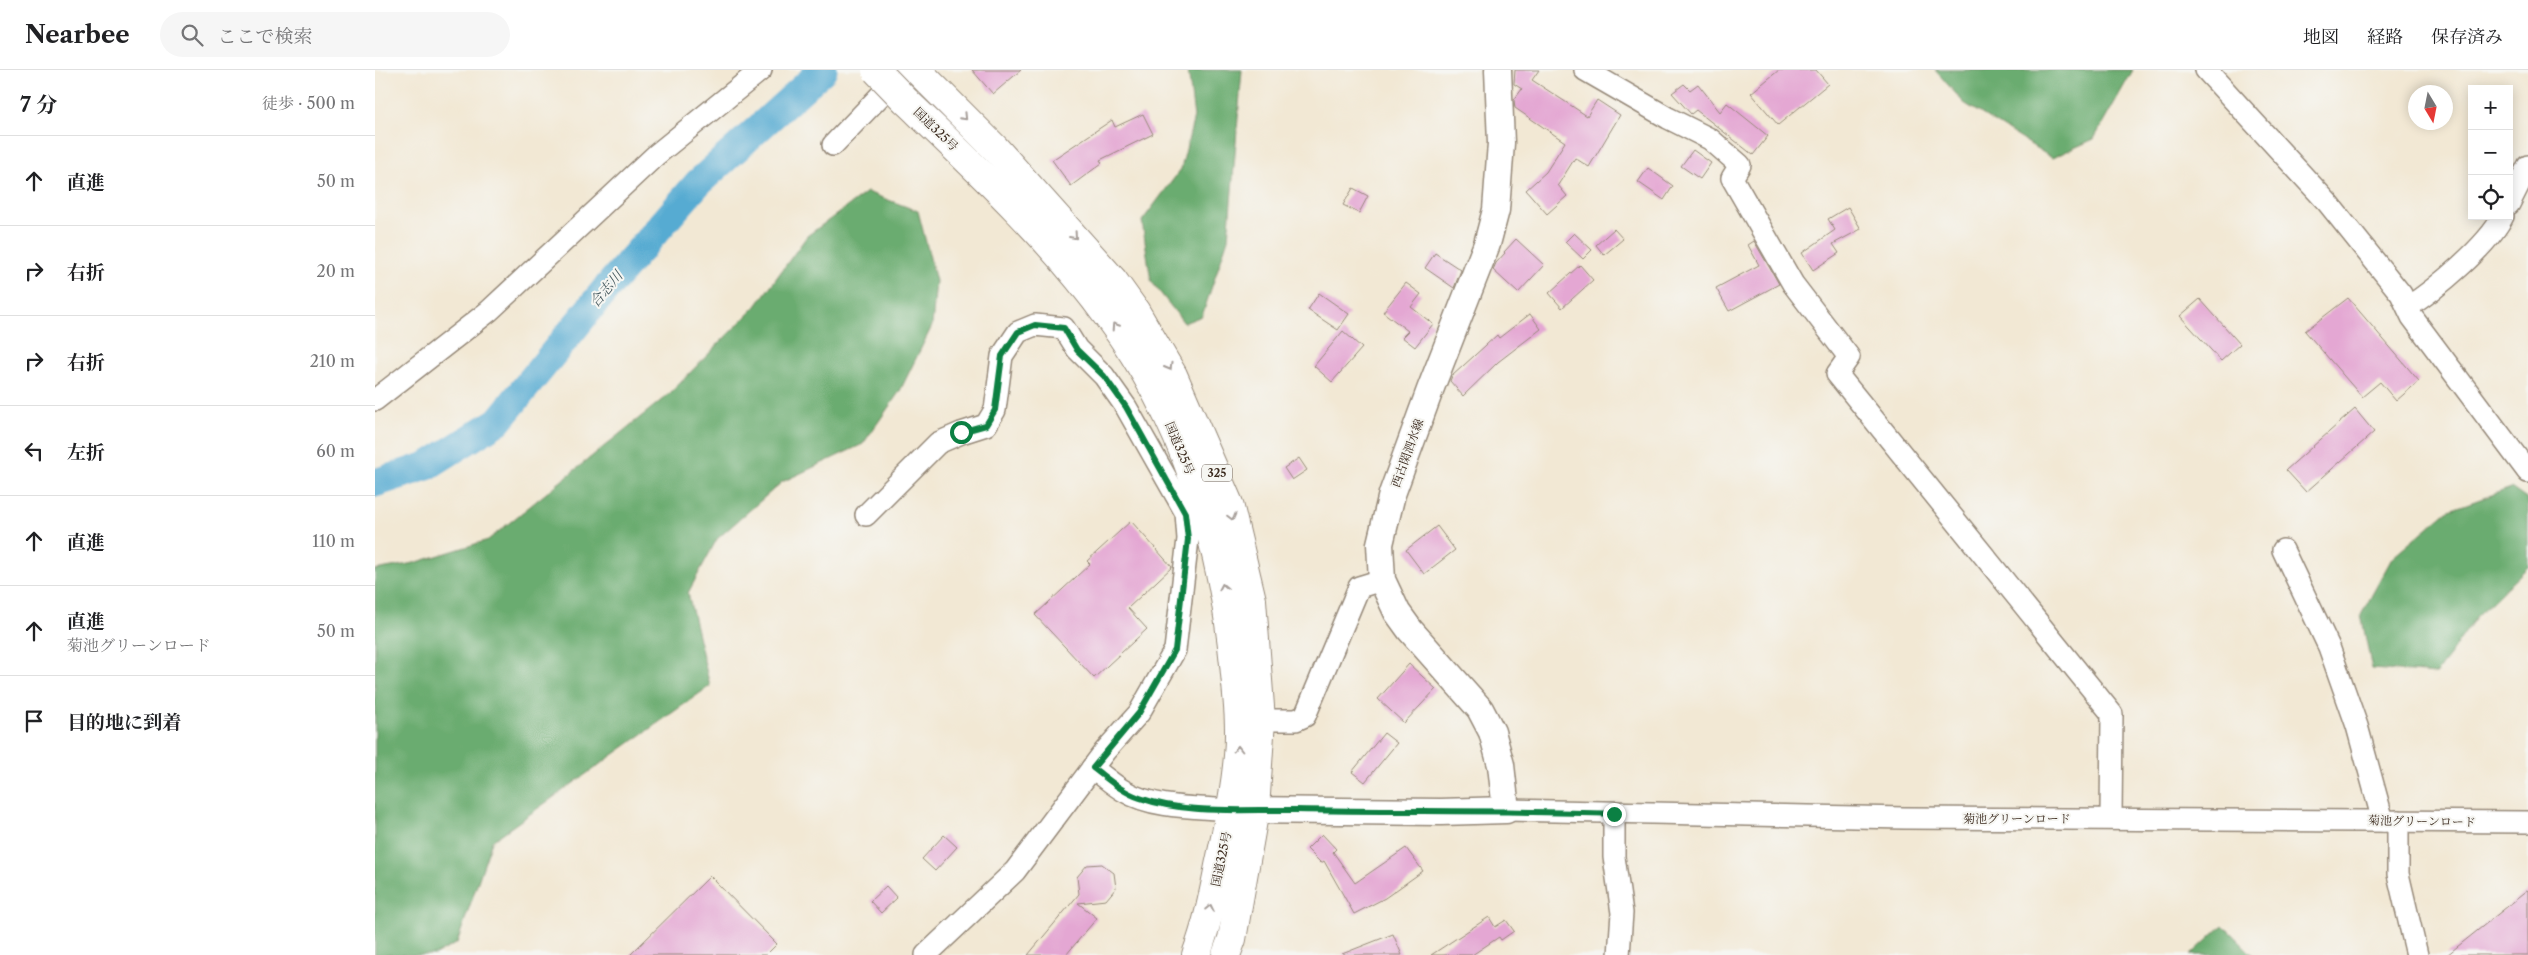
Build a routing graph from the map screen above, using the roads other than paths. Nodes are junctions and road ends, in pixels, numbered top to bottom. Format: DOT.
graph roads {
  1 [pos="761,70"];
  2 [pos="876,70"];
  3 [pos="905,70"];
  4 [pos="1498,70"];
  5 [pos="1585,70"];
  6 [pos="2206,70"];
  7 [pos="923,76"];
  8 [pos="833,145"];
  9 [pos="2528,166"];
  10 [pos="2513,196"];
  11 [pos="2500,220"];
  12 [pos="2408,307"];
  13 [pos="375,400"];
  14 [pos="2528,472"];
  15 [pos="866,515"];
  16 [pos="2283,550"];
  17 [pos="1382,580"];
  18 [pos="1261,720"];
  19 [pos="1093,768"];
  20 [pos="1243,810"];
  21 [pos="1505,810"];
  22 [pos="1614,814"];
  23 [pos="2111,818"];
  24 [pos="2391,821"];
  25 [pos="2528,822"];
  26 [pos="926,955"];
  27 [pos="1196,955"];
  28 [pos="1226,955"];
  29 [pos="1619,955"];
  30 [pos="2417,955"];
  1 -- 13 [label="street"];
  20 -- 2 [label="highway, 国道325号 / 325, one-way, bridge"];
  3 -- 8 [label="street"];
  4 -- 17 [label="main road, 西古閑泗水線"];
  5 -- 23 [label="street"];
  6 -- 12 [label="street"];
  7 -- 18 [label="highway, 国道325号 / 325, one-way"];
  9 -- 10 [label="street"];
  11 -- 12 [label="street"];
  12 -- 14 [label="street"];
  15 -- 19 [label="street"];
  16 -- 24 [label="street"];
  17 -- 18 [label="street"];
  17 -- 21 [label="main road, 西古閑泗水線"];
  18 -- 20 [label="highway, 国道325号 / 325"];
  19 -- 20 [label="street"];
  19 -- 26 [label="street"];
  20 -- 21 [label="main road"];
  27 -- 20 [label="highway, 国道325号 / 325, one-way"];
  20 -- 28 [label="highway, 国道325号 / 325"];
  21 -- 22 [label="street, 菊池グリーンロード"];
  22 -- 23 [label="street, 菊池グリーンロード"];
  22 -- 29 [label="street"];
  23 -- 24 [label="street, 菊池グリーンロード"];
  24 -- 25 [label="street, 菊池グリーンロード"];
  24 -- 30 [label="street"];
}
